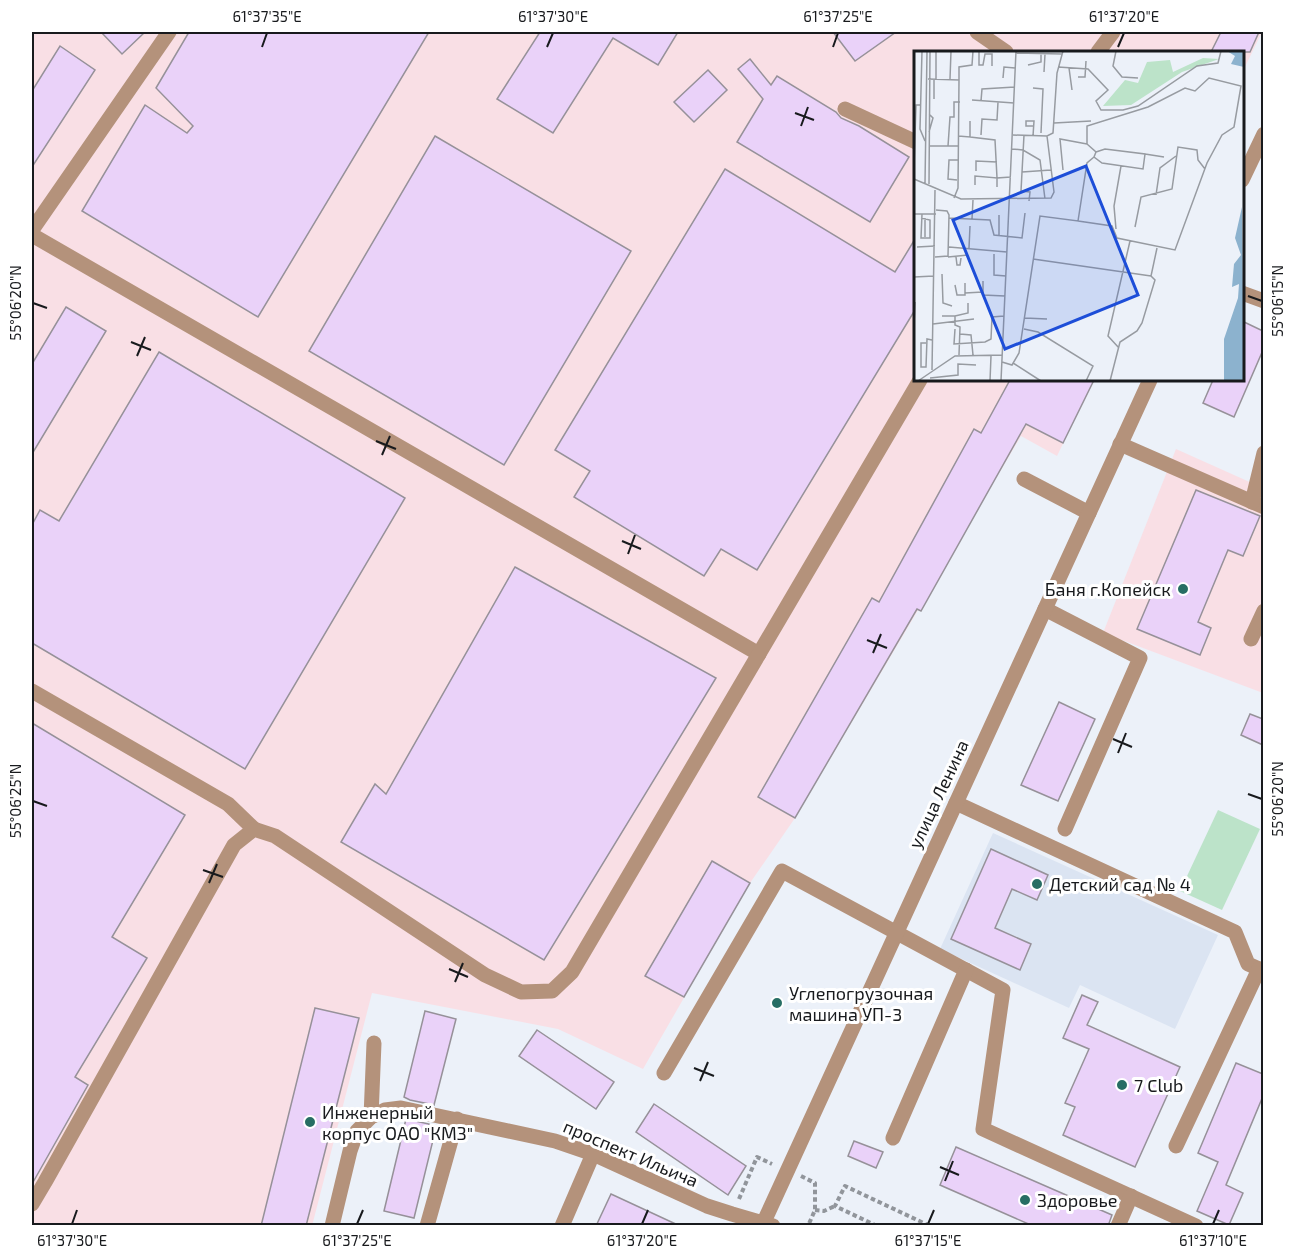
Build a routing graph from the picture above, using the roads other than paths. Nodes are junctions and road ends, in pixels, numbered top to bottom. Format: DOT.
graph roads {
  1 [pos="169,32"];
  2 [pos="977,32"];
  3 [pos="1113,32"];
  4 [pos="1005,51"];
  5 [pos="1099,51"];
  6 [pos="845,109"];
  7 [pos="1263,134"];
  8 [pos="914,142"];
  9 [pos="1244,176"];
  10 [pos="32,230"];
  11 [pos="32,235"];
  12 [pos="1244,294"];
  13 [pos="1263,301"];
  14 [pos="919,381"];
  15 [pos="1150,381"];
  16 [pos="1120,444"];
  17 [pos="1263,453"];
  18 [pos="1024,479"];
  19 [pos="1258,504"];
  20 [pos="1089,513"];
  21 [pos="1045,609"];
  22 [pos="1263,611"];
  23 [pos="1251,639"];
  24 [pos="759,654"];
  25 [pos="32,691"];
  26 [pos="956,803"];
  27 [pos="254,829"];
  28 [pos="1065,829"];
  29 [pos="896,933"];
  30 [pos="966,970"];
  31 [pos="1261,970"];
  32 [pos="374,1043"];
  33 [pos="664,1073"];
  34 [pos="371,1117"];
  35 [pos="456,1119"];
  36 [pos="893,1138"];
  37 [pos="1176,1146"];
  38 [pos="593,1154"];
  39 [pos="1131,1196"];
  40 [pos="32,1204"];
  41 [pos="766,1224"];
  42 [pos="332,1226"];
  43 [pos="427,1226"];
  44 [pos="562,1226"];
  45 [pos="1118,1226"];
  46 [pos="1196,1226"];
  1 -- 10 [label="street"];
  2 -- 4 [label="street"];
  3 -- 5 [label="street"];
  6 -- 8 [label="street"];
  7 -- 9 [label="street"];
  11 -- 24 [label="street"];
  12 -- 13 [label="street"];
  14 -- 24 [label="street"];
  15 -- 16 [label="street, улица Ленина"];
  16 -- 19 [label="street"];
  16 -- 20 [label="street, улица Ленина"];
  17 -- 19 [label="street"];
  18 -- 20 [label="street"];
  20 -- 21 [label="street, улица Ленина"];
  21 -- 26 [label="street, улица Ленина"];
  21 -- 28 [label="street"];
  22 -- 23 [label="street"];
  24 -- 27 [label="street"];
  25 -- 27 [label="street"];
  26 -- 29 [label="street, улица Ленина"];
  26 -- 31 [label="street"];
  27 -- 40 [label="street"];
  29 -- 30 [label="street"];
  29 -- 33 [label="street"];
  29 -- 41 [label="street, улица Ленина"];
  30 -- 36 [label="street"];
  30 -- 39 [label="street"];
  31 -- 37 [label="street"];
  32 -- 34 [label="street"];
  34 -- 35 [label="street, проспект Ильича"];
  34 -- 42 [label="street"];
  35 -- 38 [label="street, проспект Ильича"];
  35 -- 43 [label="street"];
  38 -- 41 [label="street, проспект Ильича"];
  38 -- 44 [label="street"];
  39 -- 45 [label="street"];
  39 -- 46 [label="street"];
}
